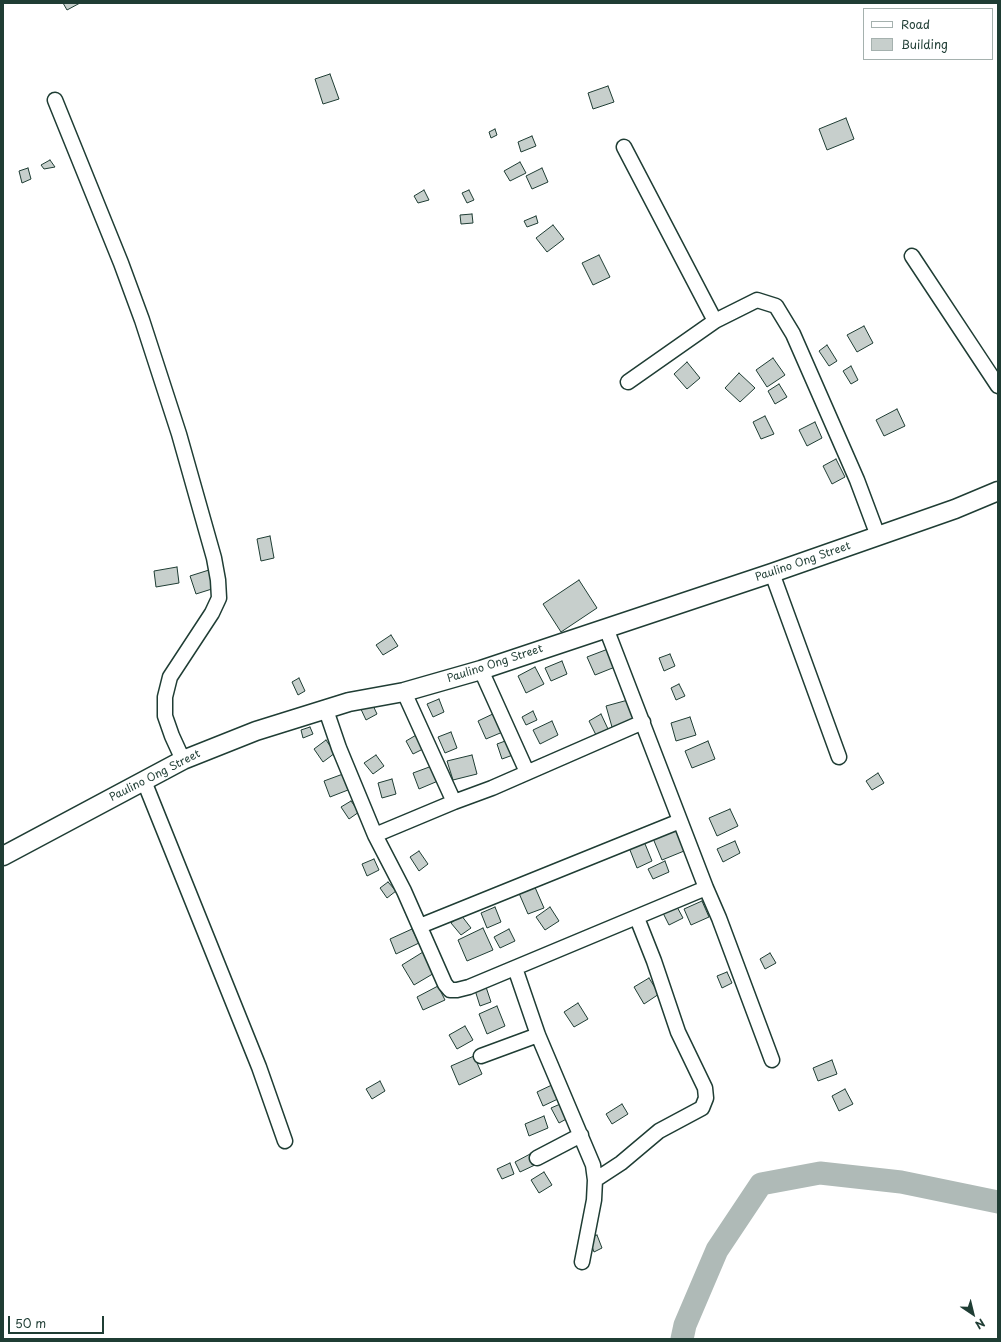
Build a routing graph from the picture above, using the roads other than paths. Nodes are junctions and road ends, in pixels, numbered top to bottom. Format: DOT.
graph roads {
  1 [pos="55,100"];
  2 [pos="624,147"];
  3 [pos="912,256"];
  4 [pos="715,321"];
  5 [pos="628,382"];
  6 [pos="998,386"];
  7 [pos="998,491"];
  8 [pos="878,536"];
  9 [pos="772,574"];
  10 [pos="606,628"];
  11 [pos="481,670"];
  12 [pos="404,692"];
  13 [pos="326,710"];
  14 [pos="643,722"];
  15 [pos="839,757"];
  16 [pos="183,760"];
  17 [pos="527,772"];
  18 [pos="144,781"];
  19 [pos="454,802"];
  20 [pos="680,821"];
  21 [pos="375,835"];
  22 [pos="3,856"];
  23 [pos="706,888"];
  24 [pos="637,918"];
  25 [pos="420,926"];
  26 [pos="515,968"];
  27 [pos="538,1035"];
  28 [pos="481,1056"];
  29 [pos="772,1060"];
  30 [pos="581,1135"];
  31 [pos="285,1141"];
  32 [pos="537,1158"];
  33 [pos="595,1180"];
  34 [pos="582,1262"];
  1 -- 16 [label="street"];
  2 -- 4 [label="street"];
  3 -- 6 [label="street"];
  4 -- 5 [label="street"];
  4 -- 8 [label="street"];
  7 -- 8 [label="street, Paulino Ong Street"];
  8 -- 9 [label="street, Paulino Ong Street"];
  9 -- 10 [label="street, Paulino Ong Street"];
  9 -- 15 [label="street"];
  10 -- 11 [label="street, Paulino Ong Street"];
  10 -- 14 [label="street"];
  11 -- 12 [label="street, Paulino Ong Street"];
  11 -- 17 [label="street"];
  12 -- 13 [label="street, Paulino Ong Street"];
  12 -- 19 [label="street"];
  13 -- 16 [label="street, Paulino Ong Street"];
  13 -- 21 [label="street"];
  14 -- 17 [label="street"];
  14 -- 20 [label="street"];
  16 -- 18 [label="street, Paulino Ong Street"];
  17 -- 19 [label="street"];
  18 -- 22 [label="street, Paulino Ong Street"];
  18 -- 31 [label="street"];
  19 -- 21 [label="street"];
  20 -- 23 [label="street"];
  20 -- 25 [label="street"];
  21 -- 25 [label="street"];
  23 -- 24 [label="street"];
  23 -- 29 [label="street"];
  24 -- 26 [label="street"];
  24 -- 33 [label="street"];
  25 -- 26 [label="street"];
  26 -- 27 [label="street"];
  27 -- 28 [label="street"];
  27 -- 30 [label="street"];
  30 -- 32 [label="street"];
  30 -- 33 [label="street"];
  33 -- 34 [label="street"];
}
